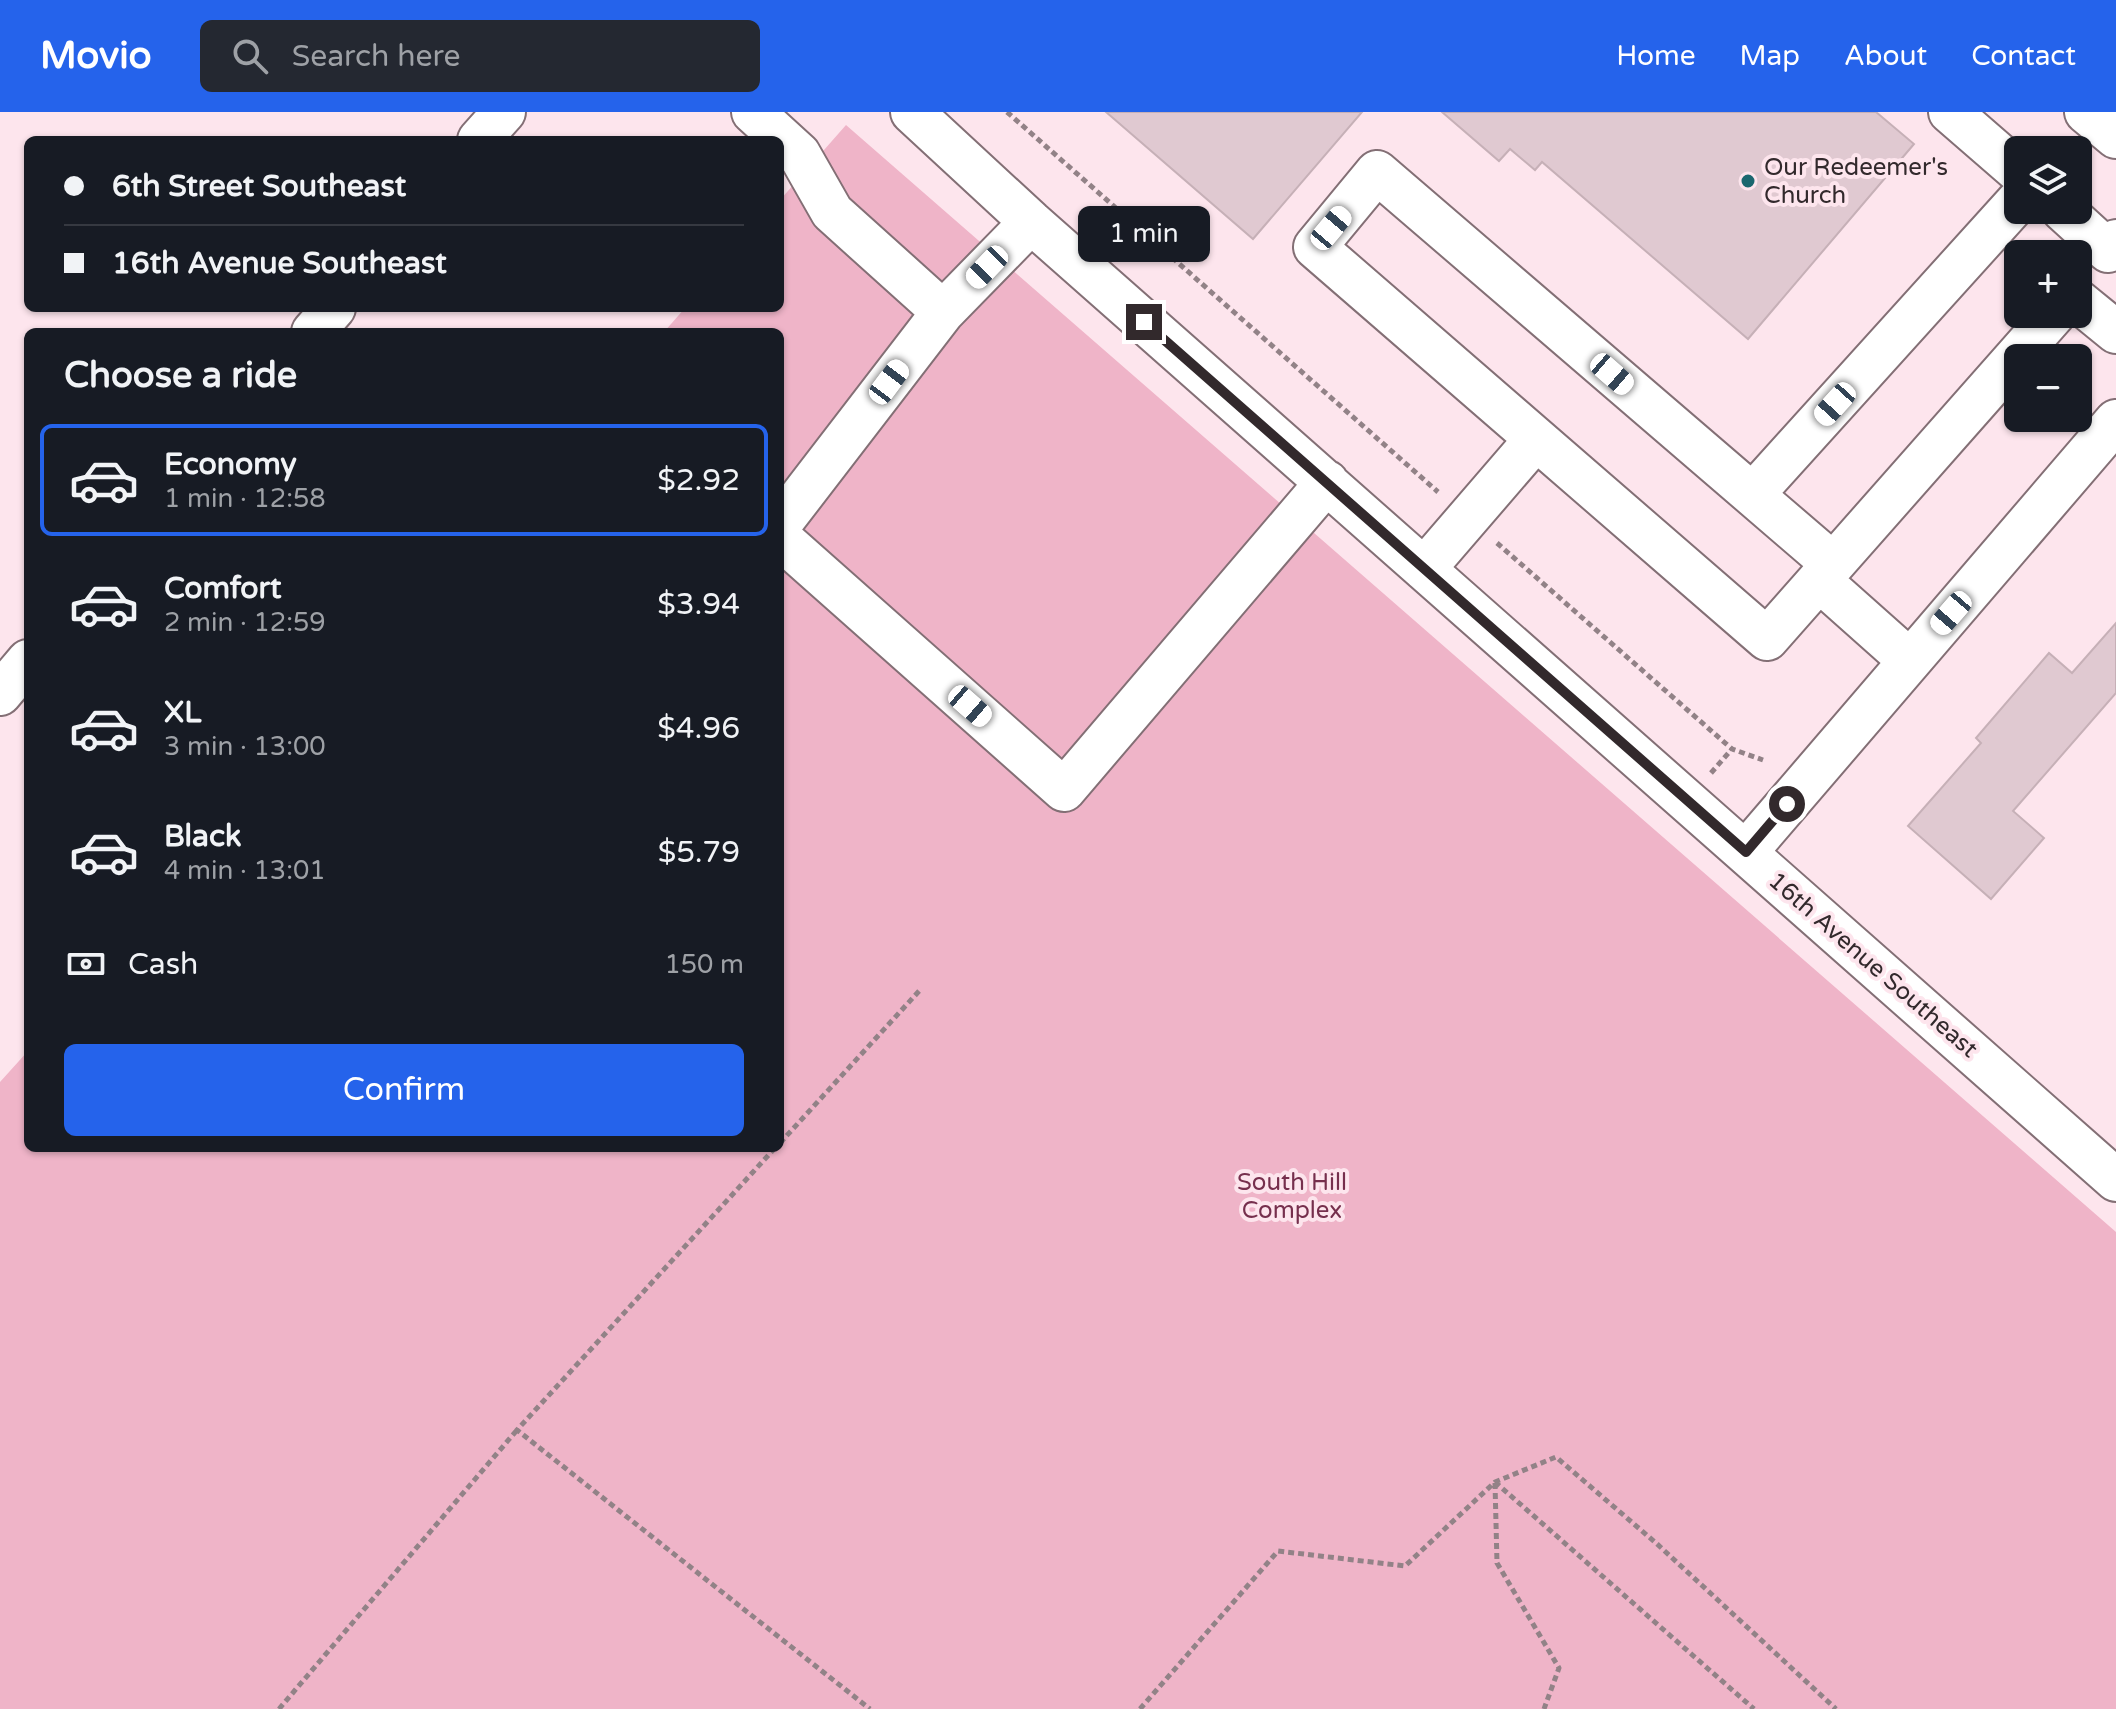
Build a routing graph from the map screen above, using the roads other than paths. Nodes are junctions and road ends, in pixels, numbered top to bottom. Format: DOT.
graph roads {
  1 [pos="504,112"];
  2 [pos="753,112"];
  3 [pos="1950,112"];
  4 [pos="2086,112"];
  5 [pos="927,117"];
  6 [pos="483,136"];
  7 [pos="779,136"];
  8 [pos="2116,137"];
  9 [pos="784,140"];
  10 [pos="2004,159"];
  11 [pos="2004,216"];
  12 [pos="1031,222"];
  13 [pos="2082,224"];
  14 [pos="2112,246"];
  15 [pos="2092,270"];
  16 [pos="330,312"];
  17 [pos="943,312"];
  18 [pos="2092,312"];
  19 [pos="316,328"];
  20 [pos="2042,328"];
  21 [pos="2116,332"];
  22 [pos="2116,421"];
  23 [pos="1536,439"];
  24 [pos="1327,482"];
  25 [pos="1753,494"];
  26 [pos="784,519"];
  27 [pos="784,542"];
  28 [pos="1424,569"];
  29 [pos="1826,572"];
  30 [pos="1910,661"];
  31 [pos="24,666"];
  32 [pos="0,694"];
  33 [pos="1746,852"];
  34 [pos="2116,1180"];
  1 -- 6 [label="street"];
  2 -- 7 [label="street"];
  3 -- 10 [label="street"];
  4 -- 8 [label="street"];
  5 -- 12 [label="street, 16th Avenue Southeast"];
  9 -- 17 [label="street"];
  11 -- 25 [label="street"];
  12 -- 17 [label="street"];
  12 -- 24 [label="street, 16th Avenue Southeast"];
  13 -- 14 [label="street"];
  14 -- 15 [label="street"];
  16 -- 19 [label="street"];
  17 -- 26 [label="street"];
  18 -- 21 [label="street"];
  20 -- 29 [label="street"];
  22 -- 30 [label="street"];
  23 -- 25 [label="street"];
  23 -- 28 [label="street"];
  23 -- 29 [label="street"];
  24 -- 27 [label="street"];
  24 -- 28 [label="street, 16th Avenue Southeast"];
  25 -- 29 [label="street"];
  28 -- 33 [label="street, 16th Avenue Southeast"];
  29 -- 30 [label="street"];
  30 -- 33 [label="street"];
  31 -- 32 [label="street"];
  33 -- 34 [label="street, 16th Avenue Southeast"];
}
